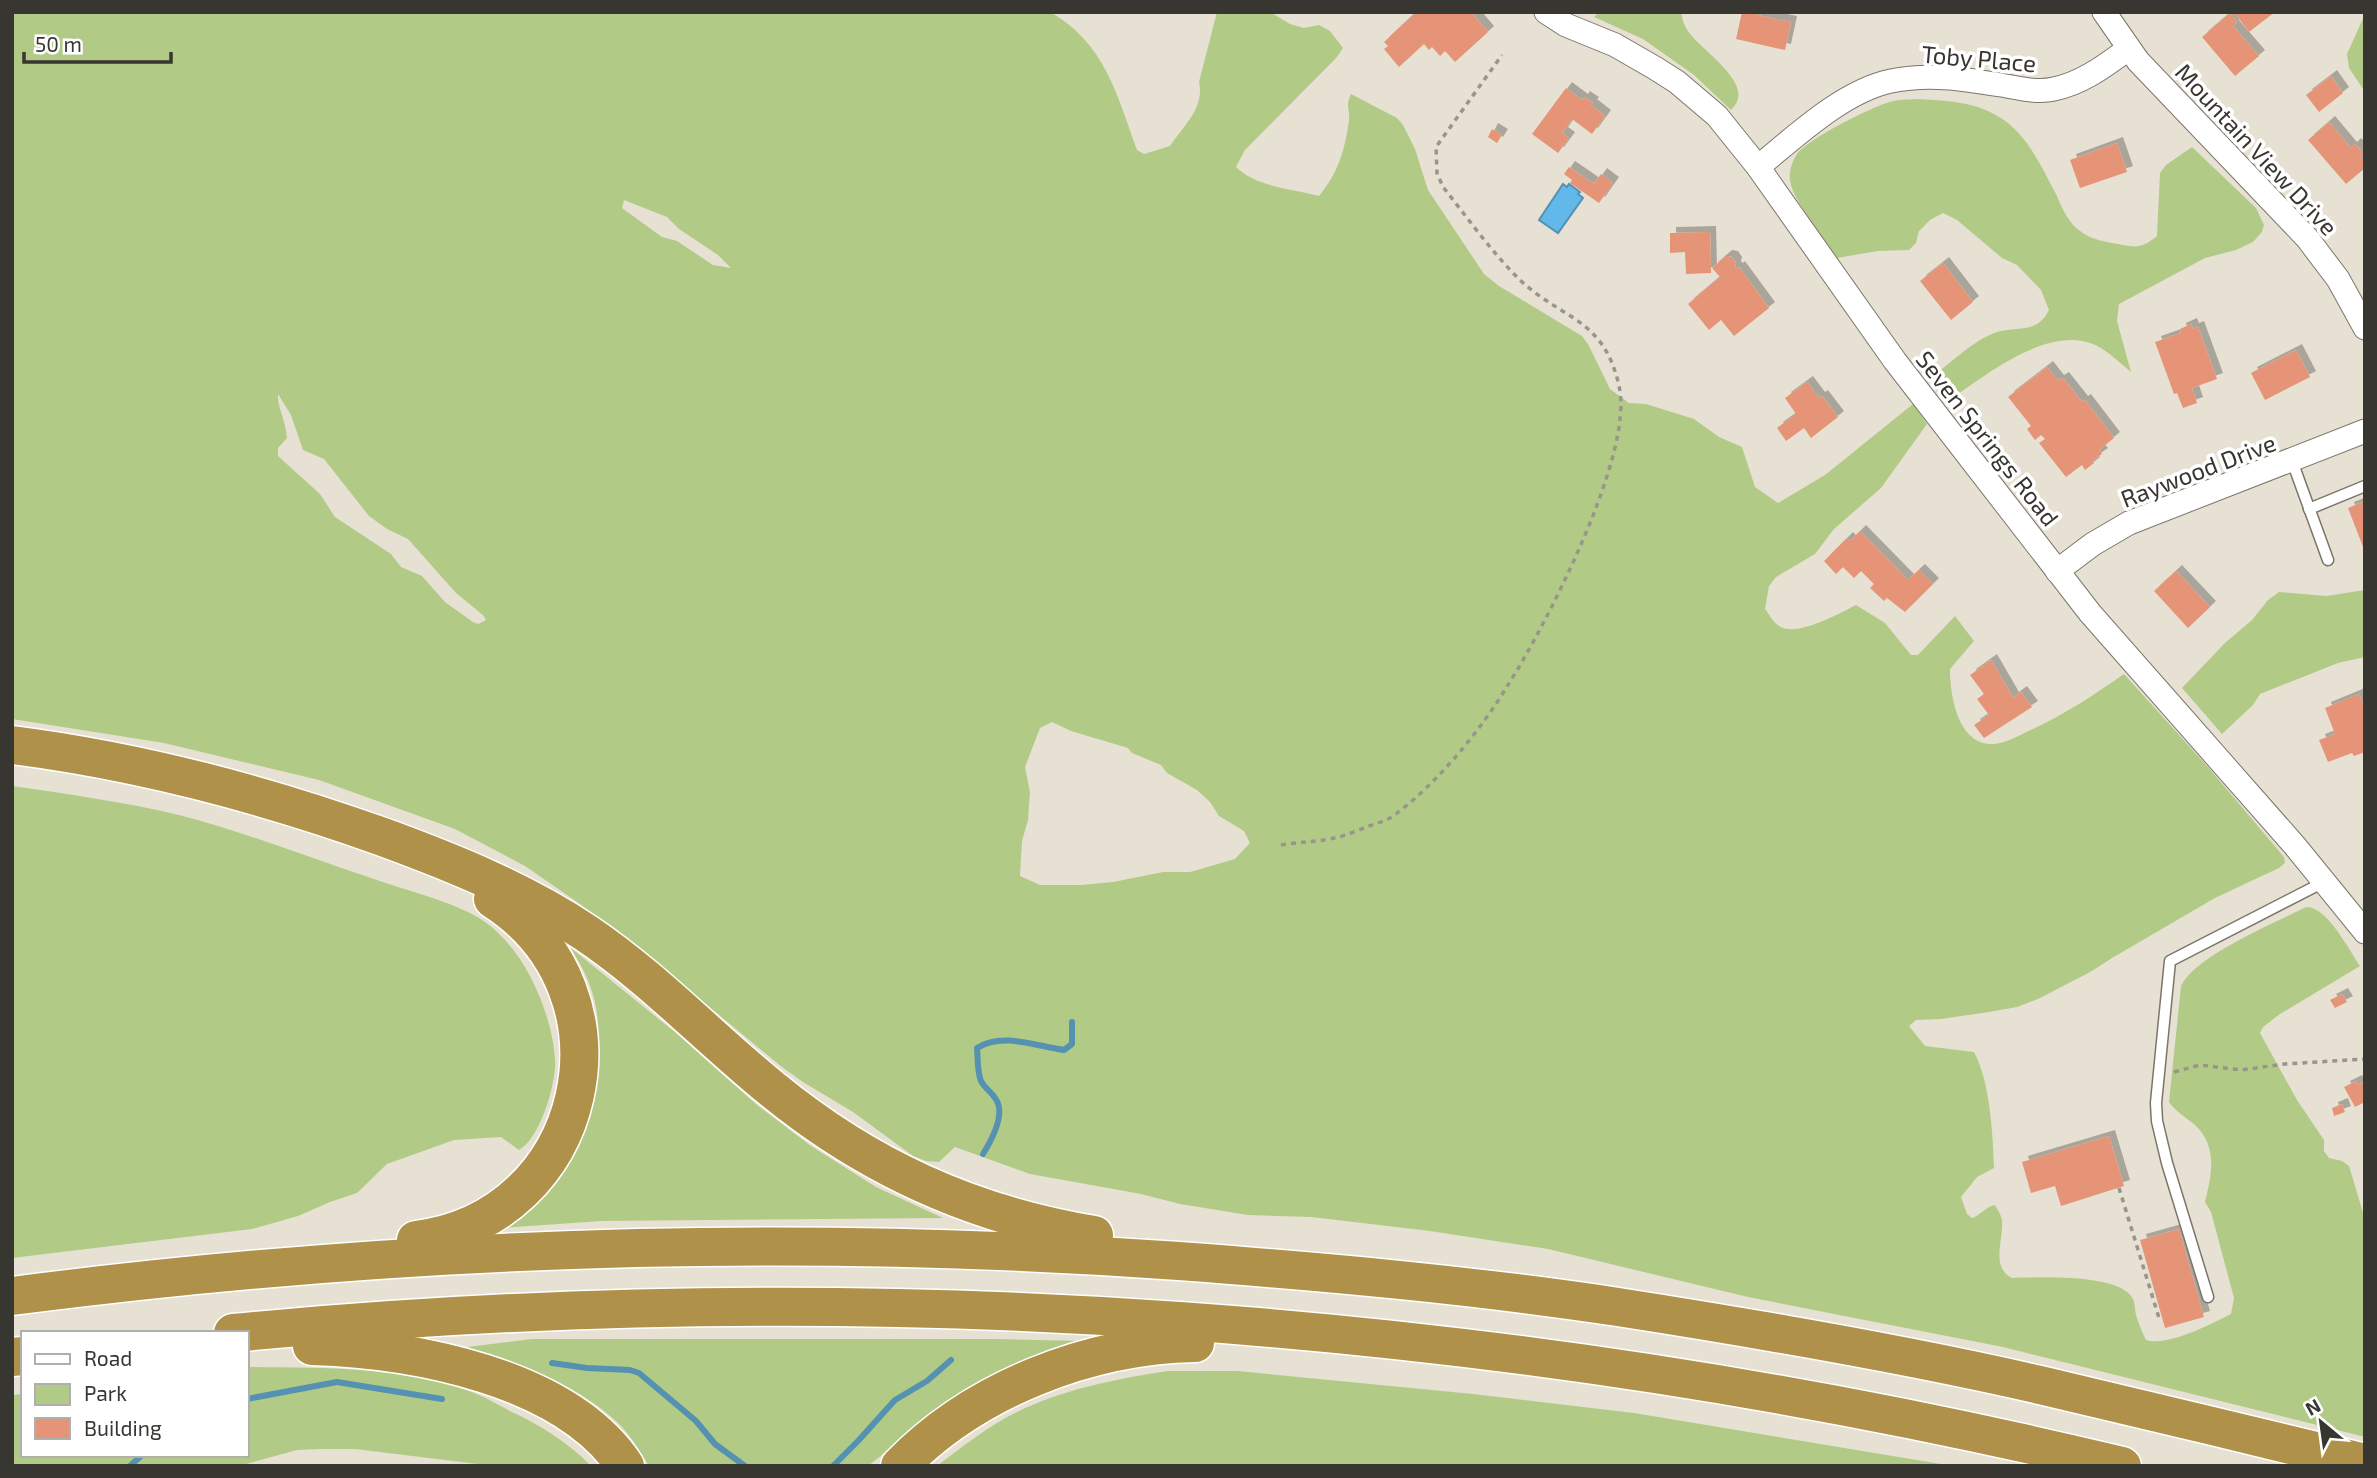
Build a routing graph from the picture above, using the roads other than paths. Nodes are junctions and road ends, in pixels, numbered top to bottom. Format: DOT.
graph roads {
  1 [pos="1546,12"];
  2 [pos="2104,12"];
  3 [pos="2129,49"];
  4 [pos="1758,167"];
  5 [pos="2365,328"];
  6 [pos="2365,431"];
  7 [pos="2292,461"];
  8 [pos="2365,486"];
  9 [pos="2309,509"];
  10 [pos="2328,559"];
  11 [pos="2057,571"];
  12 [pos="12,745"];
  13 [pos="12,760"];
  14 [pos="2325,882"];
  15 [pos="2365,932"];
  16 [pos="1327,1272"];
  17 [pos="182,1276"];
  18 [pos="12,1296"];
  19 [pos="2208,1297"];
  20 [pos="248,1332"];
  21 [pos="248,1348"];
  22 [pos="1503,1353"];
  23 [pos="2365,1464"];
  24 [pos="625,1466"];
  25 [pos="900,1466"];
  26 [pos="2122,1466"];
  1 -- 4 [label="street, Seven Springs Road"];
  2 -- 3 [label="street, Mountain View Drive"];
  3 -- 4 [label="street, Toby Place"];
  3 -- 5 [label="street, Mountain View Drive"];
  4 -- 11 [label="street, Seven Springs Road"];
  6 -- 7 [label="street, Raywood Drive"];
  7 -- 9 [label="lane"];
  7 -- 11 [label="street, Raywood Drive"];
  8 -- 9 [label="lane"];
  9 -- 10 [label="lane"];
  11 -- 14 [label="street, Seven Springs Road"];
  12 -- 16 [label="highway"];
  13 -- 17 [label="highway"];
  14 -- 15 [label="street, Seven Springs Road"];
  14 -- 19 [label="lane"];
  16 -- 17 [label="highway"];
  16 -- 23 [label="highway"];
  17 -- 18 [label="highway"];
  20 -- 22 [label="highway"];
  21 -- 24 [label="highway"];
  22 -- 25 [label="highway"];
  22 -- 26 [label="highway"];
}
